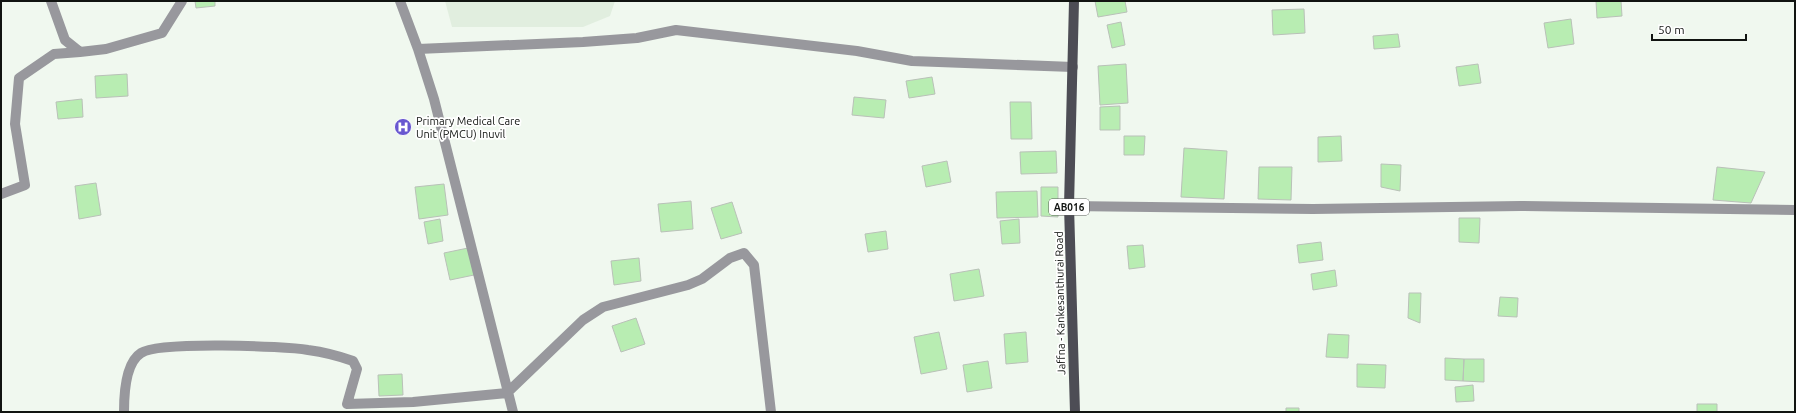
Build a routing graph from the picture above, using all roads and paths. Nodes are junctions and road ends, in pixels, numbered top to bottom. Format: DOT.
graph roads {
  1 [pos="51,1"];
  2 [pos="182,1"];
  3 [pos="400,1"];
  4 [pos="1074,1"];
  5 [pos="418,49"];
  6 [pos="80,52"];
  7 [pos="1073,67"];
  8 [pos="1,194"];
  9 [pos="1069,206"];
  10 [pos="1795,210"];
  11 [pos="507,393"];
  12 [pos="346,408"];
  13 [pos="124,412"];
  14 [pos="513,412"];
  15 [pos="771,412"];
  16 [pos="1074,412"];
  1 -- 6 [label="street"];
  2 -- 6 [label="street"];
  3 -- 5 [label="street"];
  4 -- 7 [label="main road, Jaffna - Kankesanthurai Road / AB016"];
  5 -- 7 [label="street"];
  5 -- 11 [label="street"];
  6 -- 8 [label="street"];
  7 -- 9 [label="main road, Jaffna - Kankesanthurai Road / AB016"];
  9 -- 10 [label="street"];
  9 -- 16 [label="main road, Jaffna - Kankesanthurai Road / AB016"];
  11 -- 12 [label="street"];
  11 -- 14 [label="street"];
  11 -- 15 [label="street"];
  12 -- 13 [label="street"];
}
